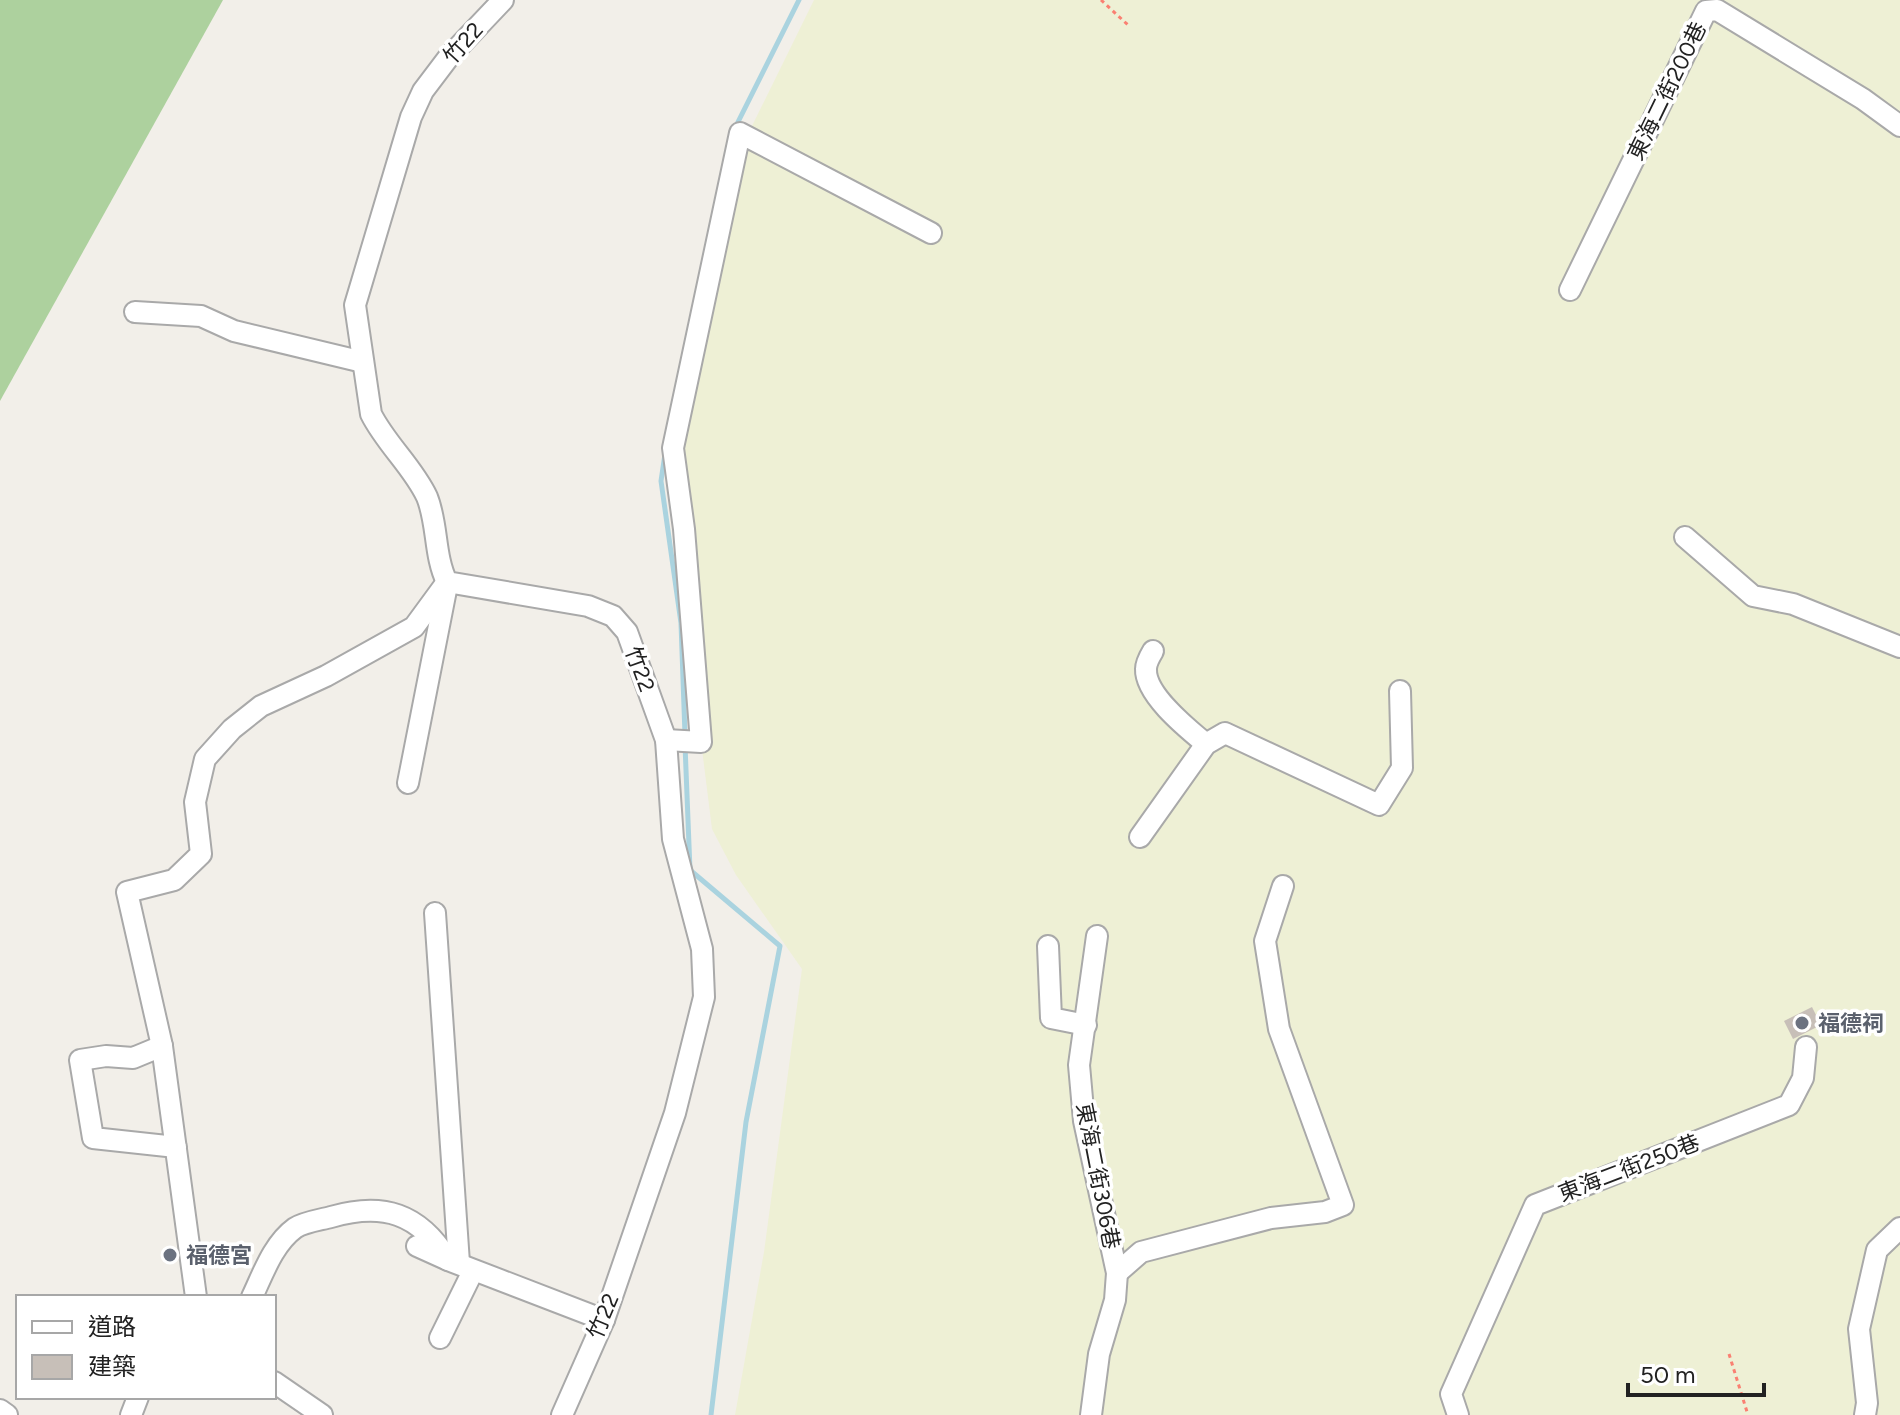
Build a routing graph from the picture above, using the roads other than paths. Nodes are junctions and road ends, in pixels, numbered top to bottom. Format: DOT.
graph roads {
  1 [pos="503,0"];
  2 [pos="1900,126"];
  3 [pos="931,233"];
  4 [pos="1570,290"];
  5 [pos="135,312"];
  6 [pos="363,362"];
  7 [pos="1685,537"];
  8 [pos="447,582"];
  9 [pos="1900,647"];
  10 [pos="1153,651"];
  11 [pos="1400,691"];
  12 [pos="666,740"];
  13 [pos="1206,744"];
  14 [pos="408,783"];
  15 [pos="1140,837"];
  16 [pos="1283,886"];
  17 [pos="435,913"];
  18 [pos="1097,936"];
  19 [pos="1048,946"];
  20 [pos="1086,1025"];
  21 [pos="162,1046"];
  22 [pos="1806,1047"];
  23 [pos="176,1147"];
  24 [pos="1900,1228"];
  25 [pos="417,1246"];
  26 [pos="460,1265"];
  27 [pos="1117,1273"];
  28 [pos="196,1295"];
  29 [pos="253,1295"];
  30 [pos="604,1320"];
  31 [pos="440,1338"];
  32 [pos="276,1383"];
  33 [pos="0,1410"];
  34 [pos="7,1415"];
  35 [pos="322,1415"];
  36 [pos="562,1415"];
  37 [pos="1091,1415"];
  38 [pos="1458,1415"];
  39 [pos="1865,1415"];
  1 -- 6 [label="street, 竹22 / 竹22"];
  2 -- 4 [label="street, 東海二街200巷"];
  3 -- 12 [label="street"];
  5 -- 6 [label="street"];
  6 -- 8 [label="street, 竹22 / 竹22"];
  7 -- 9 [label="street"];
  8 -- 12 [label="street, 竹22 / 竹22"];
  8 -- 14 [label="street"];
  8 -- 21 [label="street"];
  10 -- 13 [label="street"];
  11 -- 13 [label="street"];
  12 -- 30 [label="street, 竹22 / 竹22"];
  13 -- 15 [label="street"];
  16 -- 27 [label="street"];
  17 -- 26 [label="street"];
  18 -- 20 [label="street, 東海二街306巷"];
  19 -- 20 [label="street"];
  20 -- 27 [label="street, 東海二街306巷"];
  21 -- 23 [label="street"];
  21 -- 23 [label="street"];
  22 -- 38 [label="street, 東海二街250巷"];
  23 -- 28 [label="street"];
  24 -- 39 [label="street"];
  25 -- 26 [label="street"];
  26 -- 29 [label="street"];
  26 -- 30 [label="street"];
  26 -- 31 [label="street"];
  27 -- 37 [label="street, 東海二街306巷"];
  30 -- 36 [label="street, 竹22 / 竹22"];
  32 -- 35 [label="street"];
  33 -- 34 [label="street"];
}
